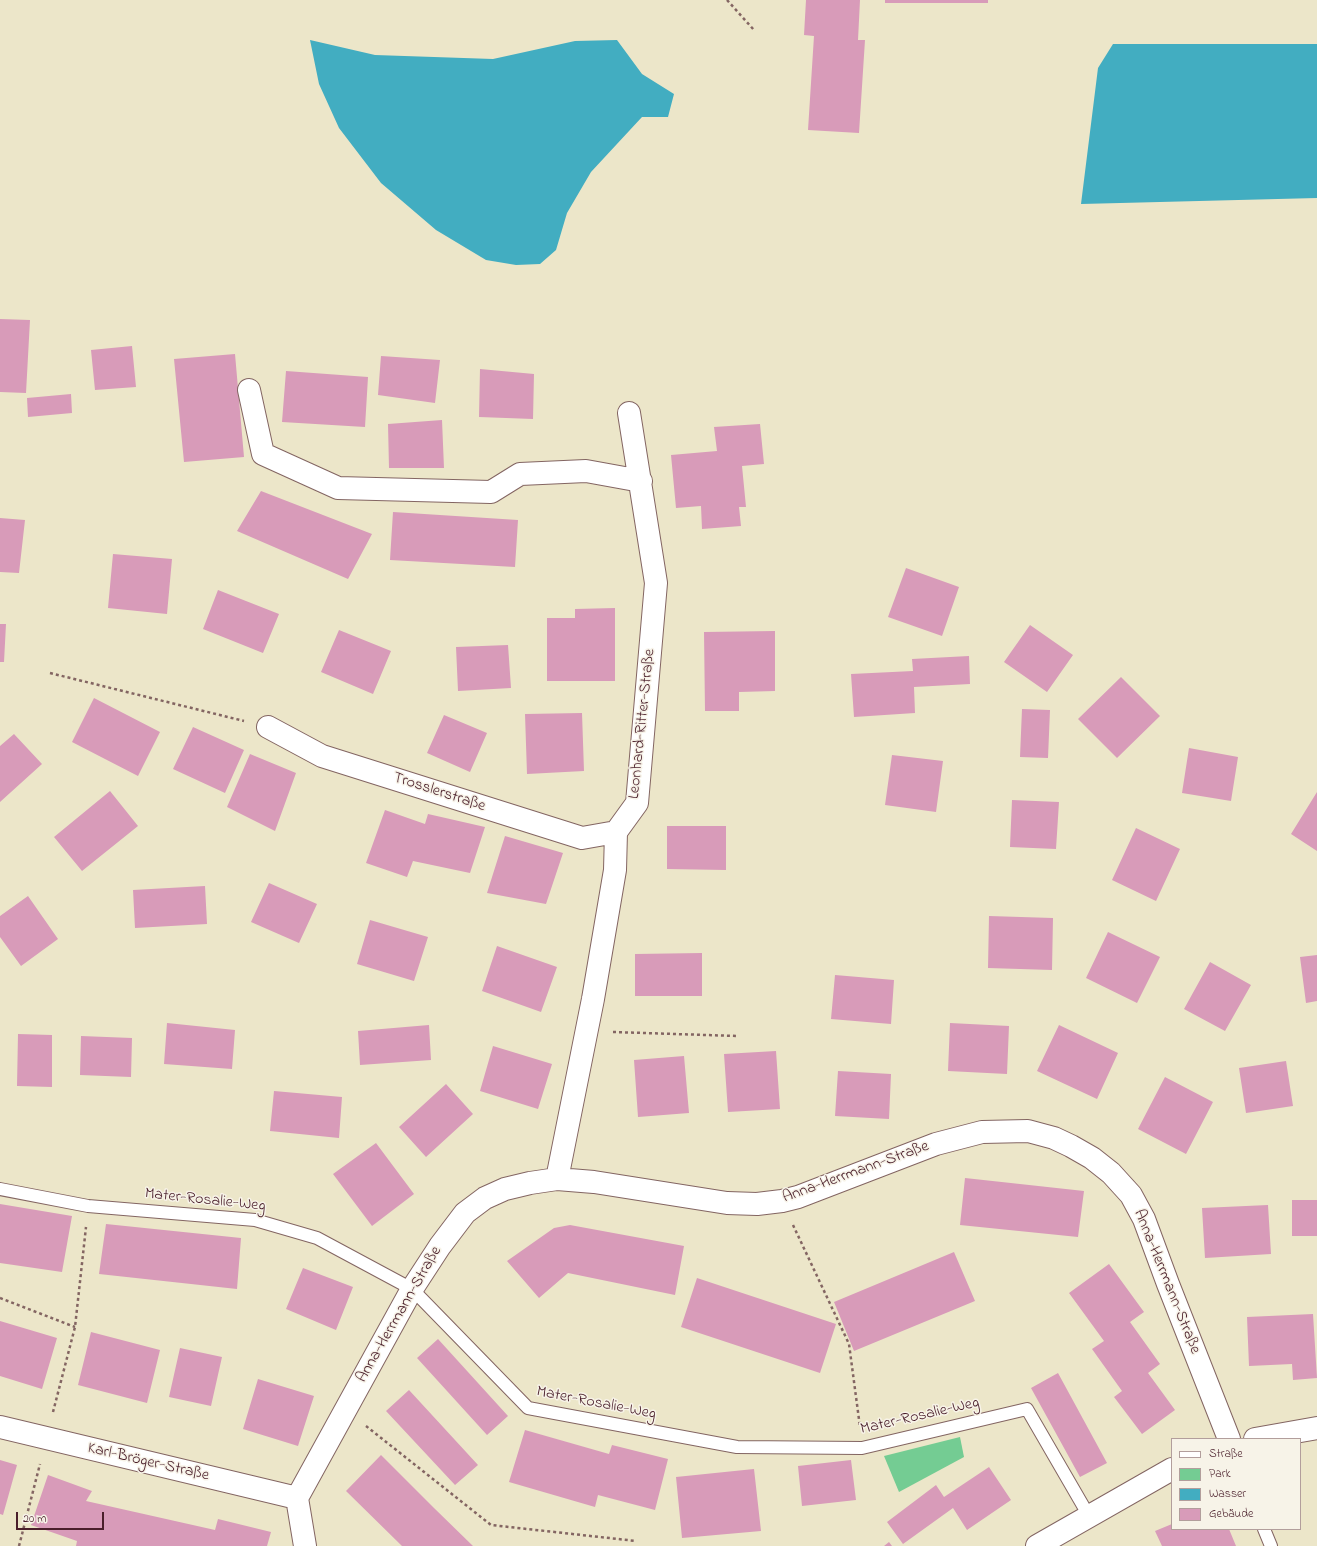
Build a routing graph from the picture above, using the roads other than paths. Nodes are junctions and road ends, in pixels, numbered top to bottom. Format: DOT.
graph roads {
  1 [pos="249,390"];
  2 [pos="629,413"];
  3 [pos="641,482"];
  4 [pos="268,727"];
  5 [pos="616,832"];
  6 [pos="557,1179"];
  7 [pos="0,1189"];
  8 [pos="412,1289"];
  9 [pos="0,1427"];
  10 [pos="1317,1428"];
  11 [pos="1229,1438"];
  12 [pos="1261,1438"];
  13 [pos="1171,1470"];
  14 [pos="297,1498"];
  15 [pos="1089,1516"];
  16 [pos="1264,1530"];
  17 [pos="305,1546"];
  18 [pos="1037,1546"];
  19 [pos="1271,1546"];
  1 -- 3 [label="street"];
  2 -- 3 [label="street, Leonhard-Ritter-Straße"];
  3 -- 5 [label="street, Leonhard-Ritter-Straße"];
  4 -- 5 [label="street, Trosslerstraße"];
  5 -- 6 [label="street"];
  6 -- 8 [label="street, Anna-Herrmann-Straße"];
  6 -- 11 [label="street, Anna-Herrmann-Straße"];
  7 -- 8 [label="lane, Mater-Rosalie-Weg"];
  8 -- 14 [label="street, Anna-Herrmann-Straße"];
  8 -- 15 [label="lane, Mater-Rosalie-Weg"];
  9 -- 14 [label="street, Karl-Bröger-Straße"];
  10 -- 12 [label="street"];
  13 -- 15 [label="street"];
  14 -- 17 [label="street"];
  15 -- 18 [label="street"];
  16 -- 19 [label="lane"];
}
